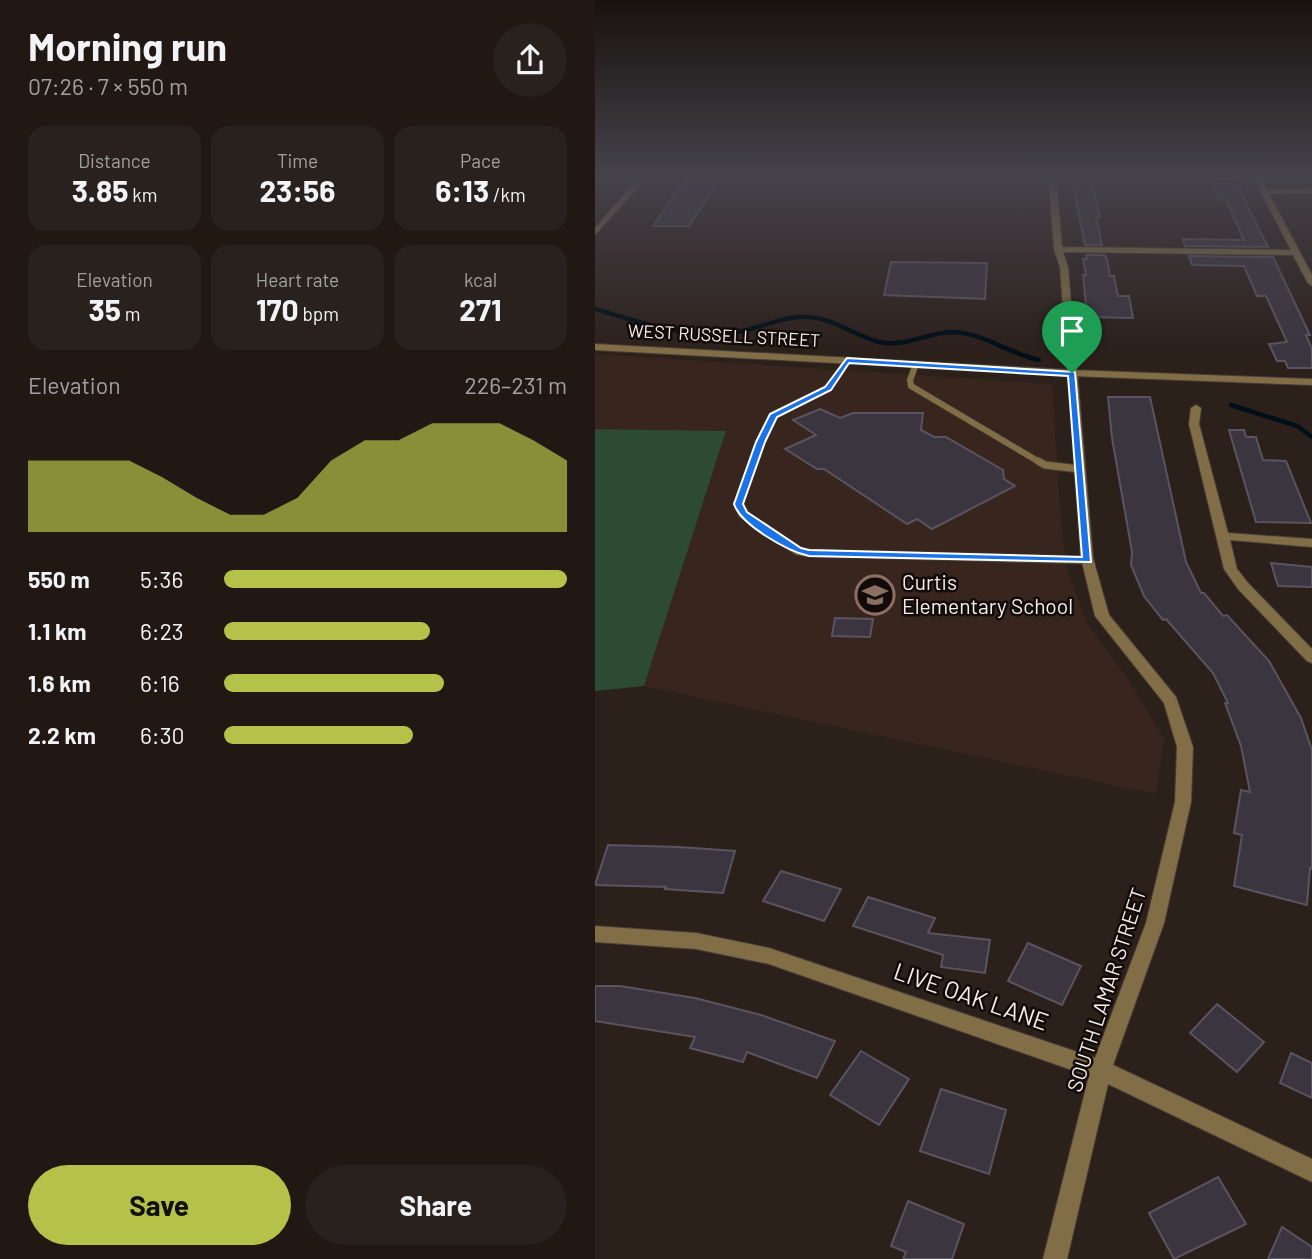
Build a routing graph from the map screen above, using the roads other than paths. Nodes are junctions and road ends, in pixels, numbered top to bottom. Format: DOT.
graph roads {
  1 [pos="1057,234"];
  2 [pos="1286,234"];
  3 [pos="1058,249"];
  4 [pos="1296,253"];
  5 [pos="1311,279"];
  6 [pos="595,346"];
  7 [pos="847,360"];
  8 [pos="916,364"];
  9 [pos="1072,373"];
  10 [pos="1312,382"];
  11 [pos="1196,408"];
  12 [pos="1079,469"];
  13 [pos="1221,536"];
  14 [pos="1312,543"];
  15 [pos="1087,560"];
  16 [pos="1312,657"];
  17 [pos="595,934"];
  18 [pos="1101,1069"];
  19 [pos="1312,1171"];
  20 [pos="1055,1259"];
  1 -- 3 [label="street, SOUTH LAMAR STREET"];
  2 -- 4 [label="street"];
  3 -- 4 [label="street"];
  3 -- 9 [label="street, SOUTH LAMAR STREET"];
  4 -- 5 [label="street"];
  6 -- 7 [label="street, WEST RUSSELL STREET"];
  7 -- 8 [label="street, WEST RUSSELL STREET"];
  7 -- 15 [label="lane"];
  8 -- 9 [label="street, WEST RUSSELL STREET"];
  8 -- 12 [label="lane"];
  9 -- 10 [label="street, WEST RUSSELL STREET"];
  9 -- 12 [label="street, SOUTH LAMAR STREET"];
  11 -- 13 [label="street"];
  12 -- 15 [label="street, SOUTH LAMAR STREET"];
  13 -- 14 [label="street"];
  13 -- 16 [label="street"];
  15 -- 18 [label="street, SOUTH LAMAR STREET"];
  17 -- 18 [label="street, LIVE OAK LANE"];
  18 -- 19 [label="street, LIVE OAK LANE"];
  18 -- 20 [label="street, SOUTH LAMAR STREET"];
}
